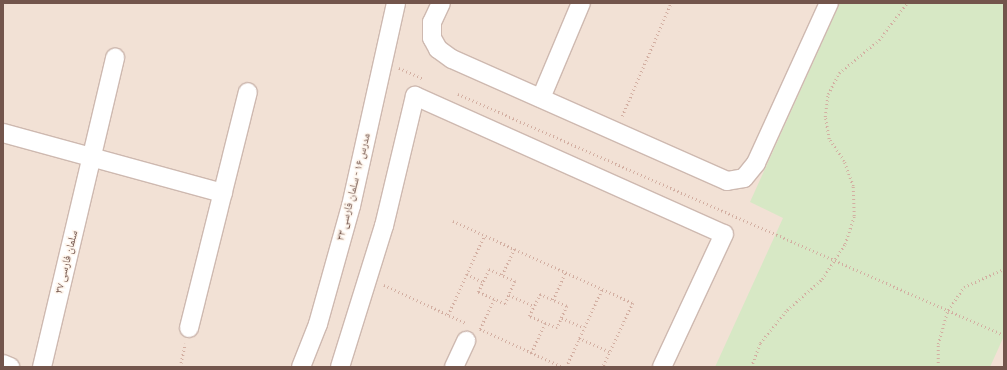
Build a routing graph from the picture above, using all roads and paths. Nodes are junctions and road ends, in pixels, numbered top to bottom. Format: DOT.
graph roads {
  1 [pos="396,3"];
  2 [pos="441,3"];
  3 [pos="581,3"];
  4 [pos="671,3"];
  5 [pos="829,3"];
  6 [pos="907,3"];
  7 [pos="115,58"];
  8 [pos="383,61"];
  9 [pos="427,80"];
  10 [pos="248,92"];
  11 [pos="456,93"];
  12 [pos="541,98"];
  13 [pos="615,131"];
  14 [pos="3,133"];
  15 [pos="92,158"];
  16 [pos="223,193"];
  17 [pos="453,221"];
  18 [pos="484,236"];
  19 [pos="514,249"];
  20 [pos="835,260"];
  21 [pos="1004,269"];
  22 [pos="566,273"];
  23 [pos="467,274"];
  24 [pos="502,275"];
  25 [pos="483,282"];
  26 [pos="602,289"];
  27 [pos="509,295"];
  28 [pos="494,299"];
  29 [pos="553,300"];
  30 [pos="534,306"];
  31 [pos="948,310"];
  32 [pos="448,315"];
  33 [pos="562,318"];
  34 [pos="545,323"];
  35 [pos="189,328"];
  36 [pos="584,328"];
  37 [pos="480,329"];
  38 [pos="1004,335"];
  39 [pos="579,338"];
  40 [pos="466,341"];
  41 [pos="610,352"];
  42 [pos="532,353"];
  43 [pos="3,364"];
  44 [pos="10,367"];
  45 [pos="42,367"];
  46 [pos="180,367"];
  47 [pos="301,367"];
  48 [pos="340,367"];
  49 [pos="454,367"];
  50 [pos="566,367"];
  51 [pos="604,367"];
  52 [pos="662,367"];
  53 [pos="751,367"];
  54 [pos="938,367"];
  1 -- 8 [label="street, مدرس ۱۶ - سلمان فارسی ۳۳"];
  2 -- 12 [label="street"];
  3 -- 12 [label="street"];
  4 -- 13 [label="path"];
  5 -- 13 [label="street"];
  6 -- 20 [label="path"];
  7 -- 15 [label="street, سلمان فارسی ۳۷"];
  8 -- 9 [label="path"];
  8 -- 47 [label="street, مدرس ۱۶ - سلمان فارسی ۳۳"];
  10 -- 16 [label="street"];
  11 -- 20 [label="path"];
  12 -- 13 [label="street"];
  14 -- 15 [label="street"];
  15 -- 16 [label="street"];
  15 -- 45 [label="street, سلمان فارسی ۳۷"];
  16 -- 35 [label="street"];
  17 -- 18 [label="path"];
  18 -- 19 [label="path"];
  18 -- 23 [label="path"];
  19 -- 22 [label="path"];
  19 -- 24 [label="path"];
  20 -- 31 [label="path"];
  20 -- 53 [label="path"];
  21 -- 31 [label="path"];
  22 -- 26 [label="path"];
  22 -- 29 [label="path"];
  23 -- 25 [label="path"];
  23 -- 32 [label="path"];
  24 -- 25 [label="path"];
  24 -- 27 [label="path"];
  25 -- 28 [label="path"];
  26 -- 36 [label="path"];
  26 -- 41 [label="path"];
  27 -- 28 [label="path"];
  27 -- 30 [label="path"];
  28 -- 37 [label="path"];
  29 -- 30 [label="path"];
  29 -- 33 [label="path"];
  30 -- 34 [label="path"];
  31 -- 38 [label="path"];
  31 -- 54 [label="path"];
  33 -- 34 [label="path"];
  33 -- 36 [label="path"];
  34 -- 42 [label="path"];
  35 -- 46 [label="path"];
  36 -- 39 [label="path"];
  39 -- 41 [label="path"];
  39 -- 50 [label="path"];
  40 -- 49 [label="street"];
  41 -- 51 [label="path"];
  43 -- 44 [label="street"];
  48 -- 52 [label="street"];
}
